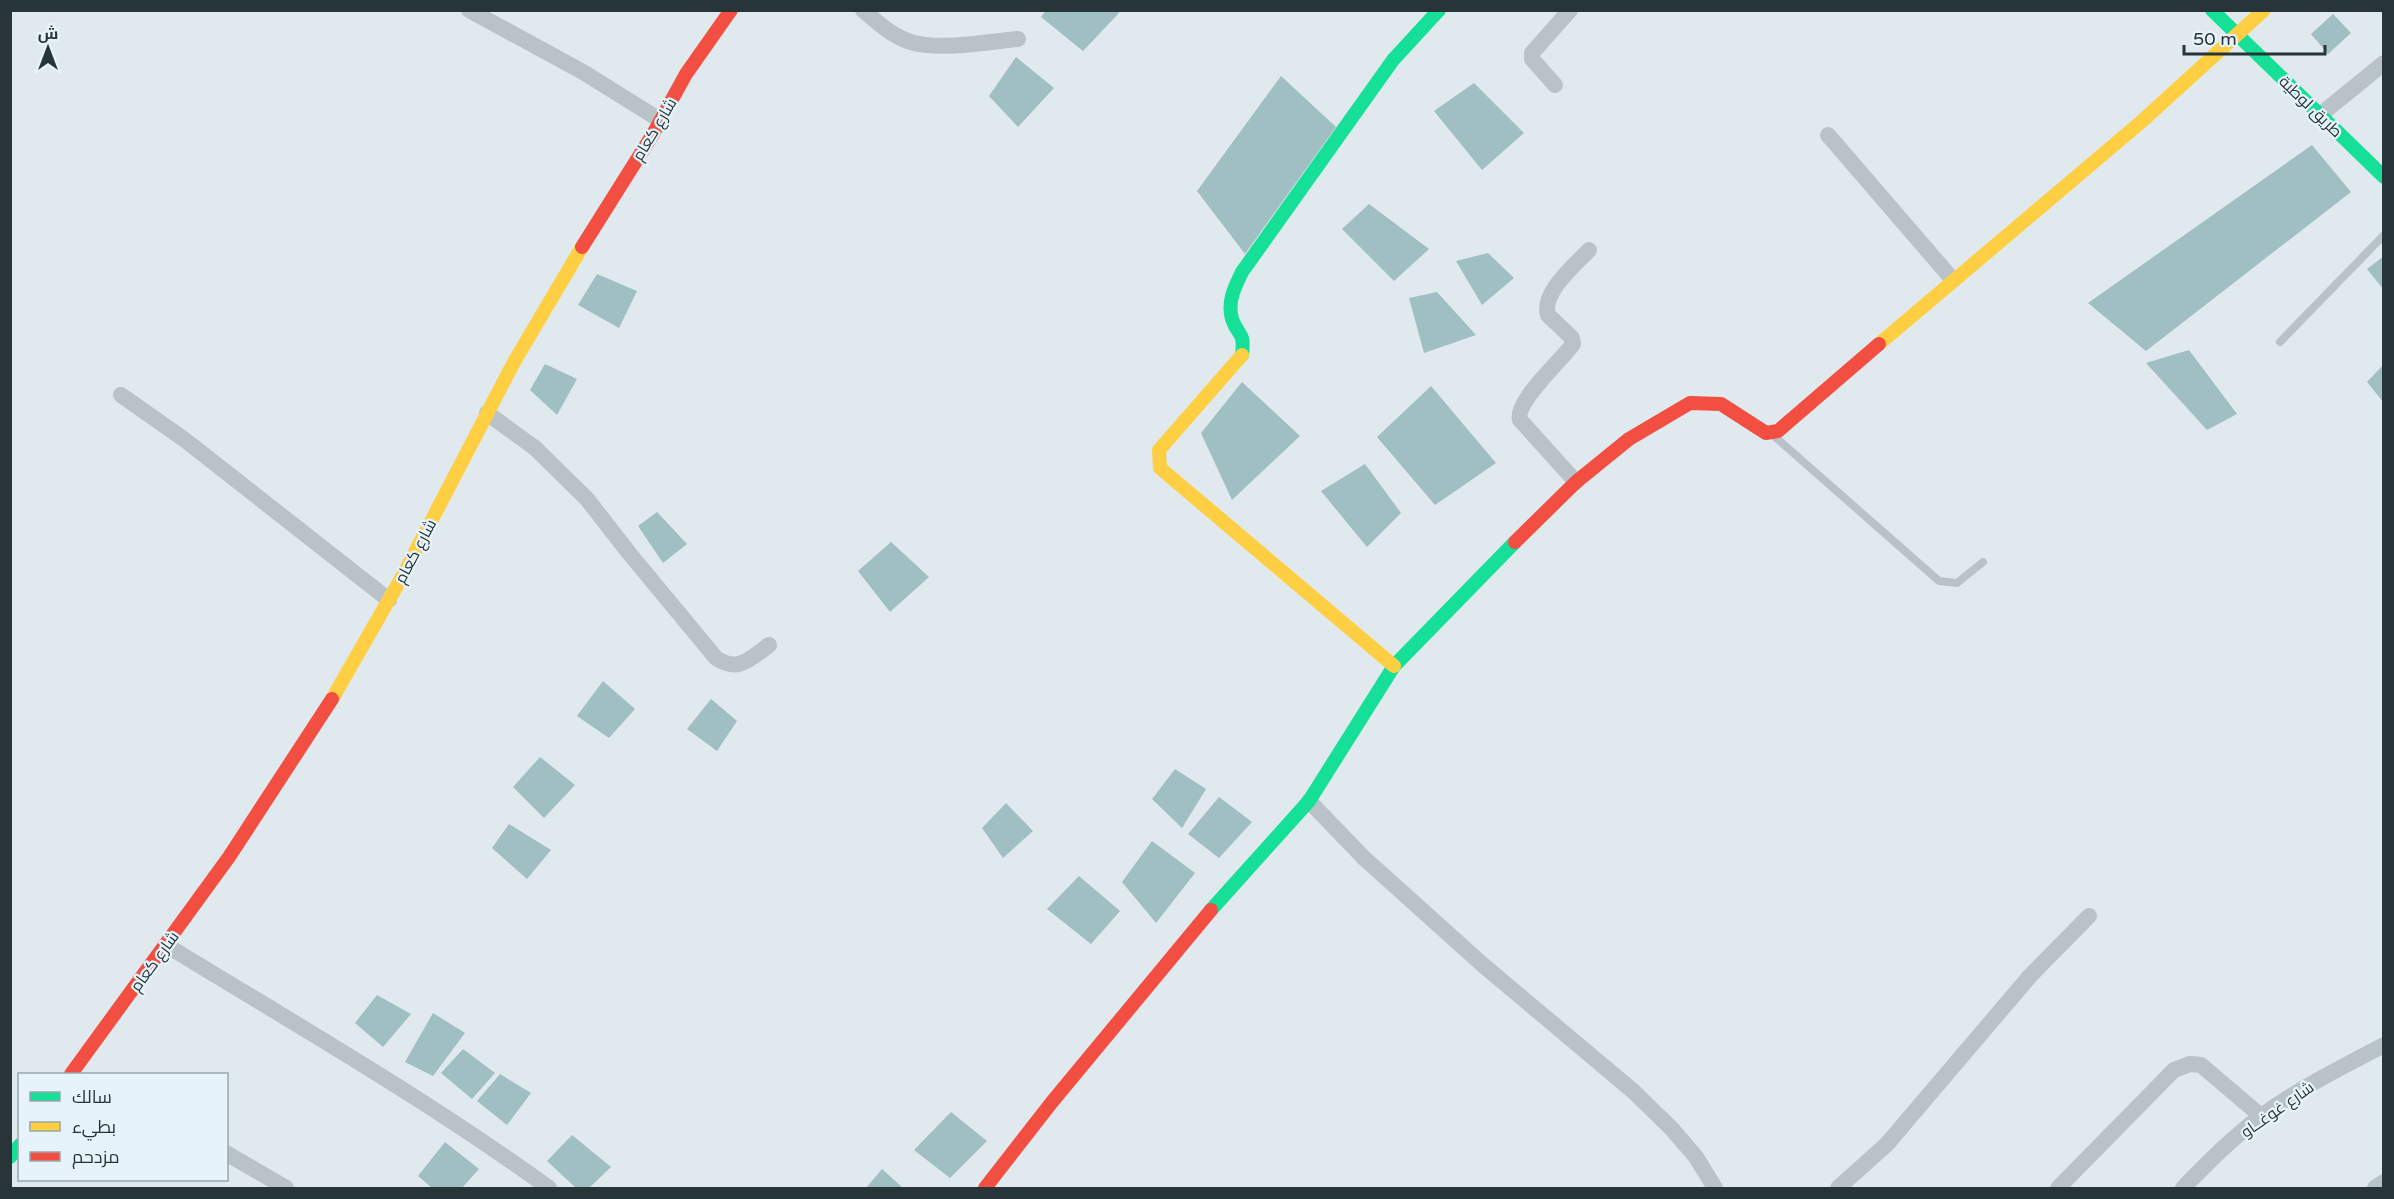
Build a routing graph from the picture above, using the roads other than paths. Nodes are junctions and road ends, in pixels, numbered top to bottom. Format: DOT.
graph roads {
  1 [pos="469,10"];
  2 [pos="731,10"];
  3 [pos="863,10"];
  4 [pos="1439,10"];
  5 [pos="1570,10"];
  6 [pos="2212,10"];
  7 [pos="2265,10"];
  8 [pos="2238,35"];
  9 [pos="1018,39"];
  10 [pos="2384,63"];
  11 [pos="1555,85"];
  12 [pos="2320,115"];
  13 [pos="660,120"];
  14 [pos="1828,135"];
  15 [pos="2384,177"];
  16 [pos="2384,235"];
  17 [pos="1589,250"];
  18 [pos="1953,279"];
  19 [pos="2280,342"];
  20 [pos="122,396"];
  21 [pos="488,413"];
  22 [pos="1772,433"];
  23 [pos="1576,482"];
  24 [pos="1983,562"];
  25 [pos="389,600"];
  26 [pos="768,645"];
  27 [pos="1394,666"];
  28 [pos="1309,801"];
  29 [pos="2090,916"];
  30 [pos="166,945"];
  31 [pos="2384,1045"];
  32 [pos="78,1072"];
  33 [pos="2261,1116"];
  34 [pos="228,1154"];
  35 [pos="2384,1182"];
  36 [pos="286,1188"];
  37 [pos="549,1188"];
  38 [pos="985,1188"];
  39 [pos="1715,1188"];
  40 [pos="1838,1188"];
  41 [pos="2058,1188"];
  42 [pos="2183,1188"];
  43 [pos="2375,1188"];
  1 -- 13 [label="street"];
  2 -- 13 [label="street, شارع كعام"];
  3 -- 9 [label="street"];
  4 -- 27 [label="street"];
  5 -- 11 [label="street"];
  6 -- 8 [label="street, طريق لوطية"];
  7 -- 8 [label="street"];
  8 -- 12 [label="street, طريق لوطية"];
  8 -- 18 [label="street"];
  10 -- 12 [label="street"];
  12 -- 15 [label="street, طريق لوطية"];
  13 -- 21 [label="street, شارع كعام"];
  14 -- 18 [label="street"];
  16 -- 19 [label="lane"];
  17 -- 23 [label="street"];
  18 -- 22 [label="street"];
  20 -- 25 [label="street"];
  21 -- 25 [label="street, شارع كعام"];
  21 -- 26 [label="street"];
  22 -- 23 [label="street"];
  22 -- 24 [label="lane"];
  23 -- 27 [label="street"];
  25 -- 30 [label="street, شارع كعام"];
  27 -- 28 [label="street"];
  28 -- 38 [label="street"];
  28 -- 39 [label="street"];
  29 -- 40 [label="street"];
  30 -- 32 [label="street, شارع كعام"];
  30 -- 37 [label="street"];
  31 -- 33 [label="street, شارع غوغــاو"];
  33 -- 41 [label="street"];
  33 -- 42 [label="street, شارع غوغــاو"];
  34 -- 36 [label="street"];
  35 -- 43 [label="street"];
}
